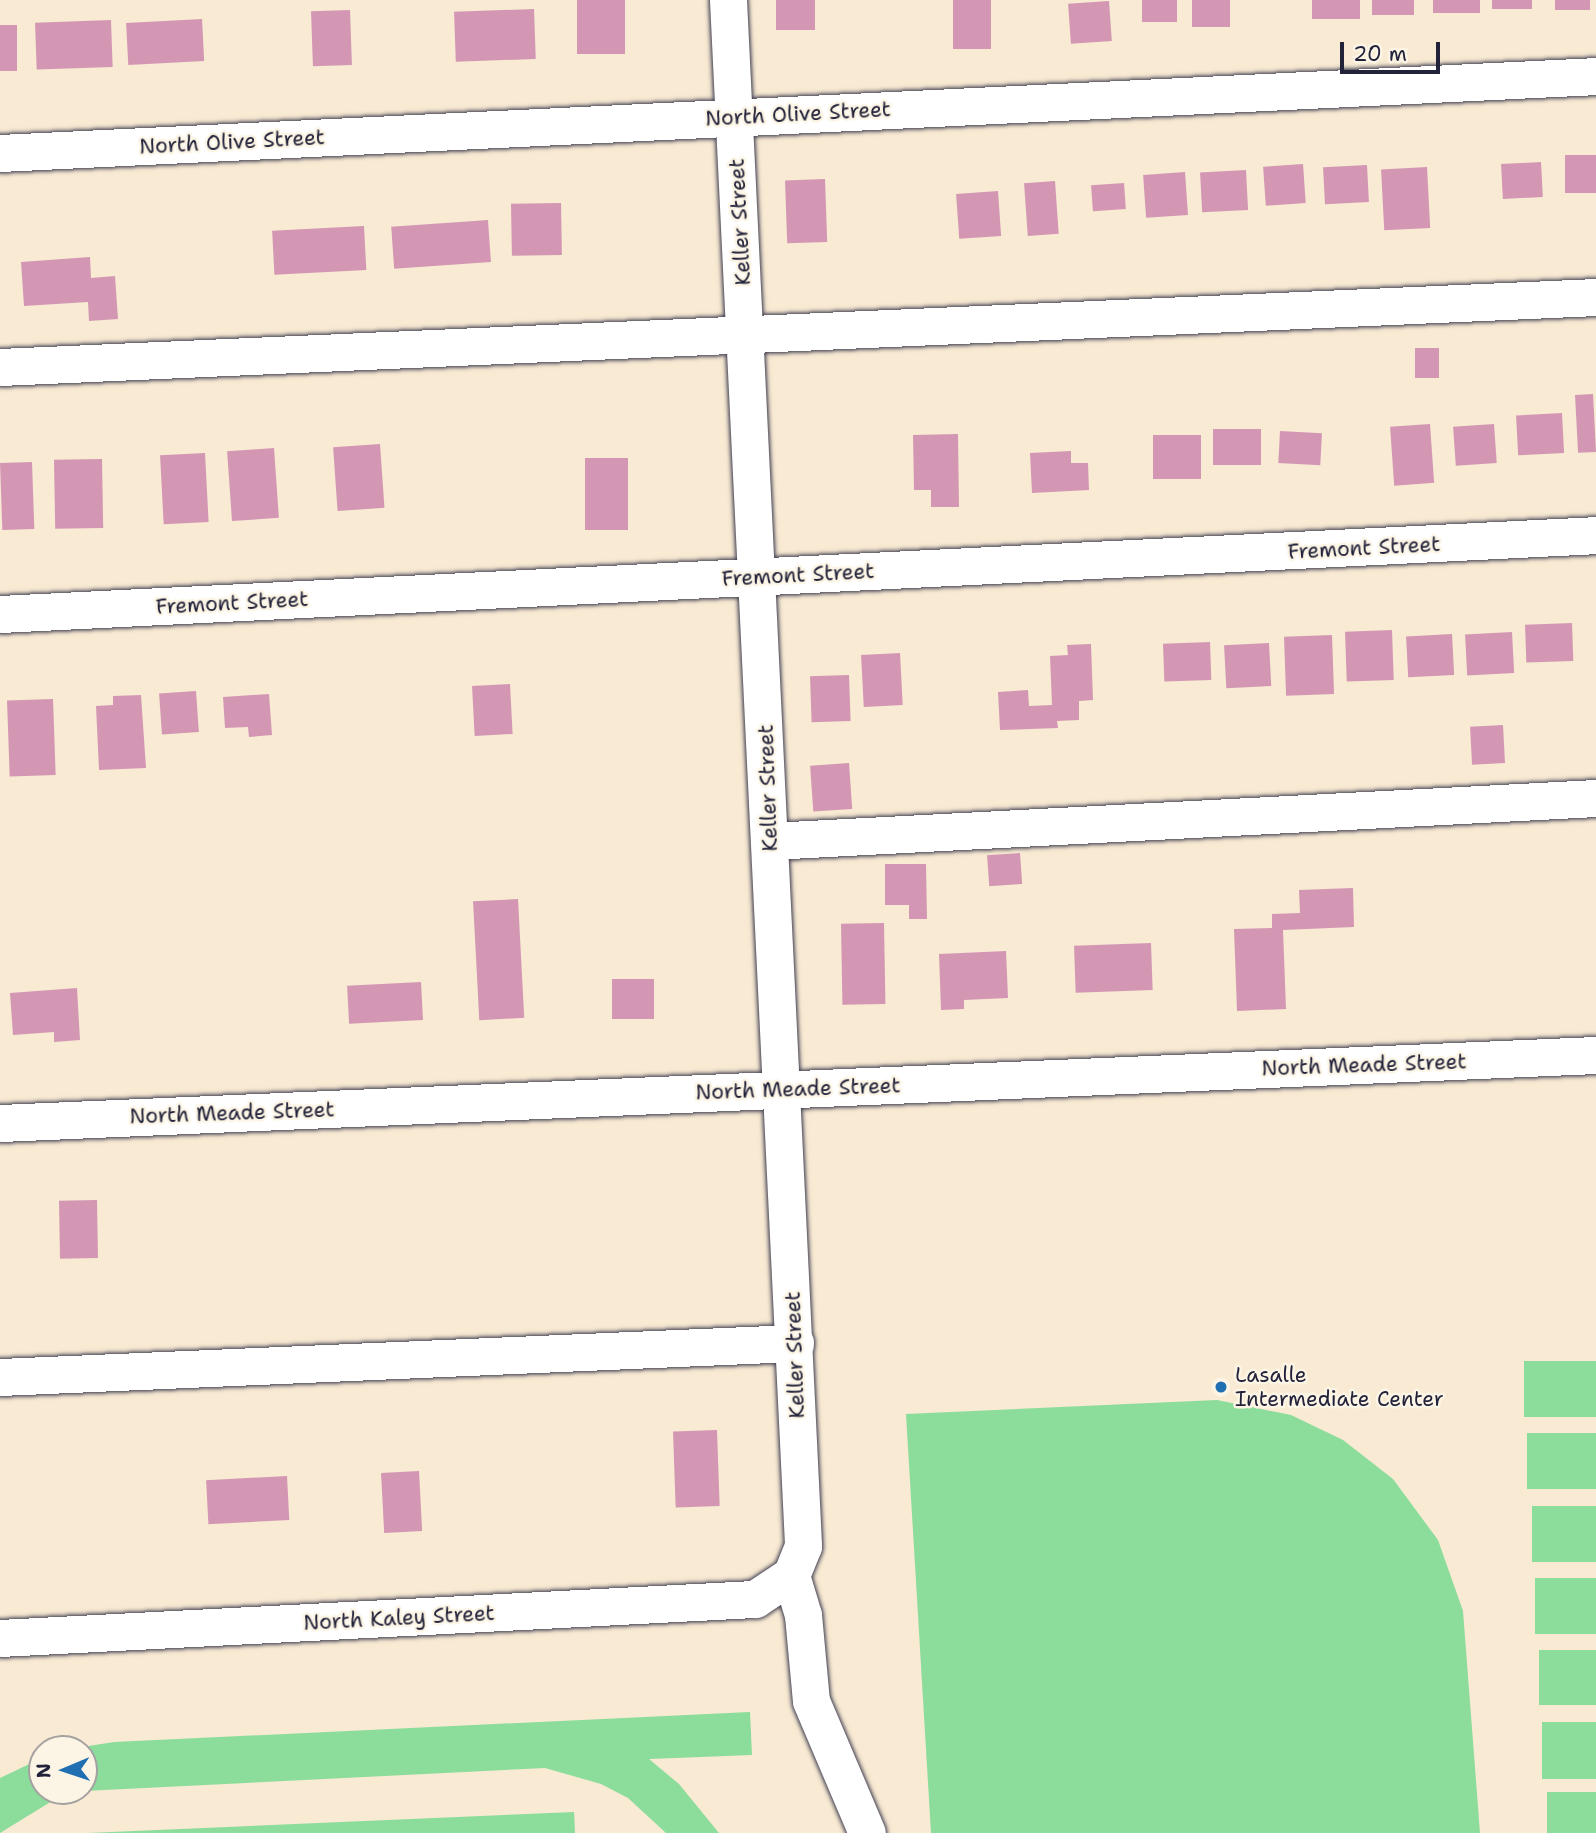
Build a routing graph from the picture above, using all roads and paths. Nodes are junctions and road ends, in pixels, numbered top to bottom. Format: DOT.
graph roads {
  1 [pos="728,0"];
  2 [pos="1596,76"];
  3 [pos="734,117"];
  4 [pos="0,153"];
  5 [pos="1596,297"];
  6 [pos="746,334"];
  7 [pos="0,367"];
  8 [pos="1596,535"];
  9 [pos="759,577"];
  10 [pos="0,614"];
  11 [pos="1596,798"];
  12 [pos="770,841"];
  13 [pos="1596,1055"];
  14 [pos="784,1090"];
  15 [pos="0,1123"];
  16 [pos="795,1343"];
  17 [pos="0,1377"];
  18 [pos="791,1575"];
  19 [pos="0,1637"];
  20 [pos="867,1833"];
  1 -- 3 [label="street, Keller Street"];
  2 -- 3 [label="street, North Olive Street"];
  3 -- 4 [label="street, North Olive Street"];
  3 -- 6 [label="street, Keller Street"];
  5 -- 6 [label="street"];
  6 -- 7 [label="street"];
  6 -- 9 [label="street, Keller Street"];
  8 -- 9 [label="street, Fremont Street"];
  9 -- 10 [label="street, Fremont Street"];
  9 -- 12 [label="street, Keller Street"];
  11 -- 12 [label="street"];
  12 -- 14 [label="street, Keller Street"];
  13 -- 14 [label="street, North Meade Street"];
  14 -- 15 [label="street, North Meade Street"];
  14 -- 16 [label="street, Keller Street"];
  16 -- 17 [label="street"];
  16 -- 18 [label="street, Keller Street"];
  18 -- 19 [label="street, North Kaley Street"];
  18 -- 20 [label="street"];
}
